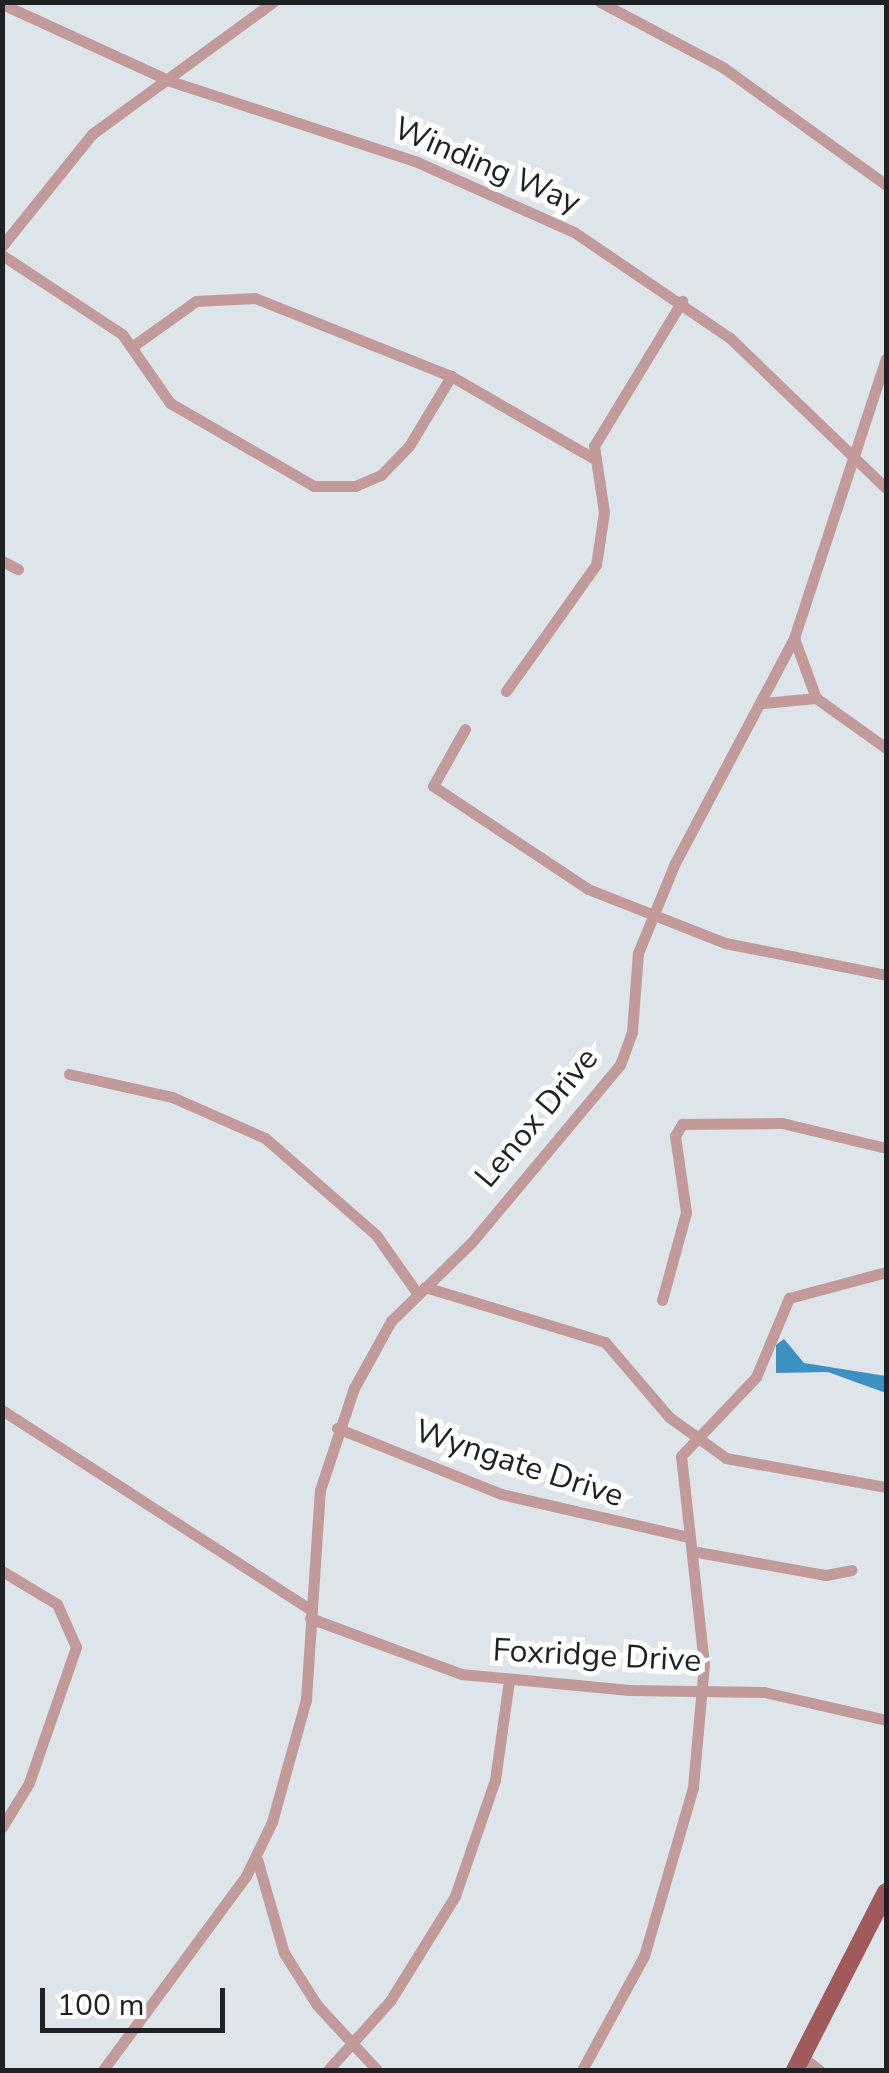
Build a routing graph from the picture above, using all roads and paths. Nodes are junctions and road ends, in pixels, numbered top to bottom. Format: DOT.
graph roads {
  1 [pos="272,2"];
  2 [pos="600,2"];
  3 [pos="2,4"];
  4 [pos="170,82"];
  5 [pos="886,185"];
  6 [pos="2,246"];
  7 [pos="2,255"];
  8 [pos="682,302"];
  9 [pos="132,346"];
  10 [pos="886,360"];
  11 [pos="451,376"];
  12 [pos="593,458"];
  13 [pos="858,459"];
  14 [pos="886,488"];
  15 [pos="2,560"];
  16 [pos="18,569"];
  17 [pos="794,638"];
  18 [pos="506,691"];
  19 [pos="816,698"];
  20 [pos="763,703"];
  21 [pos="466,729"];
  22 [pos="886,748"];
  23 [pos="652,919"];
  24 [pos="886,975"];
  25 [pos="69,1074"];
  26 [pos="886,1148"];
  27 [pos="886,1272"];
  28 [pos="421,1290"];
  29 [pos="662,1300"];
  30 [pos="2,1410"];
  31 [pos="337,1428"];
  32 [pos="693,1441"];
  33 [pos="886,1487"];
  34 [pos="689,1537"];
  35 [pos="692,1551"];
  36 [pos="2,1570"];
  37 [pos="852,1570"];
  38 [pos="311,1614"];
  39 [pos="509,1681"];
  40 [pos="703,1690"];
  41 [pos="886,1720"];
  42 [pos="2,1826"];
  43 [pos="256,1859"];
  44 [pos="886,1892"];
  45 [pos="880,1921"];
  46 [pos="350,2042"];
  47 [pos="798,2064"];
  48 [pos="103,2070"];
  49 [pos="328,2070"];
  50 [pos="377,2070"];
  51 [pos="582,2070"];
  52 [pos="818,2070"];
  1 -- 4 [label="street"];
  2 -- 5 [label="street"];
  3 -- 4 [label="street, Winding Way"];
  4 -- 6 [label="street"];
  4 -- 8 [label="street, Winding Way"];
  7 -- 9 [label="street"];
  8 -- 12 [label="street"];
  8 -- 13 [label="street, Winding Way"];
  9 -- 11 [label="street"];
  9 -- 11 [label="street"];
  10 -- 13 [label="street, Lenox Drive"];
  11 -- 12 [label="street"];
  12 -- 18 [label="street"];
  13 -- 14 [label="street, Winding Way"];
  13 -- 17 [label="street, Lenox Drive"];
  15 -- 16 [label="street"];
  17 -- 19 [label="street"];
  17 -- 20 [label="street, Lenox Drive"];
  19 -- 20 [label="street"];
  19 -- 22 [label="street"];
  20 -- 23 [label="street, Lenox Drive"];
  21 -- 23 [label="street"];
  23 -- 24 [label="street"];
  23 -- 28 [label="street, Lenox Drive"];
  25 -- 28 [label="street"];
  26 -- 29 [label="street"];
  27 -- 32 [label="street"];
  28 -- 31 [label="street, Lenox Drive"];
  28 -- 32 [label="street"];
  30 -- 38 [label="street, Foxridge Drive"];
  31 -- 34 [label="street, Wyngate Drive"];
  31 -- 38 [label="street, Lenox Drive"];
  32 -- 33 [label="street"];
  32 -- 34 [label="street"];
  34 -- 35 [label="street"];
  35 -- 37 [label="street"];
  35 -- 40 [label="street"];
  36 -- 42 [label="street"];
  38 -- 39 [label="street, Foxridge Drive"];
  38 -- 43 [label="street, Lenox Drive"];
  39 -- 40 [label="street, Foxridge Drive"];
  39 -- 46 [label="street"];
  40 -- 41 [label="street, Foxridge Drive"];
  40 -- 51 [label="street"];
  43 -- 46 [label="street"];
  43 -- 48 [label="street, Lenox Drive"];
  44 -- 45 [label="main road"];
  45 -- 47 [label="main road"];
  46 -- 49 [label="street"];
  46 -- 50 [label="street"];
  47 -- 52 [label="street"];
}
